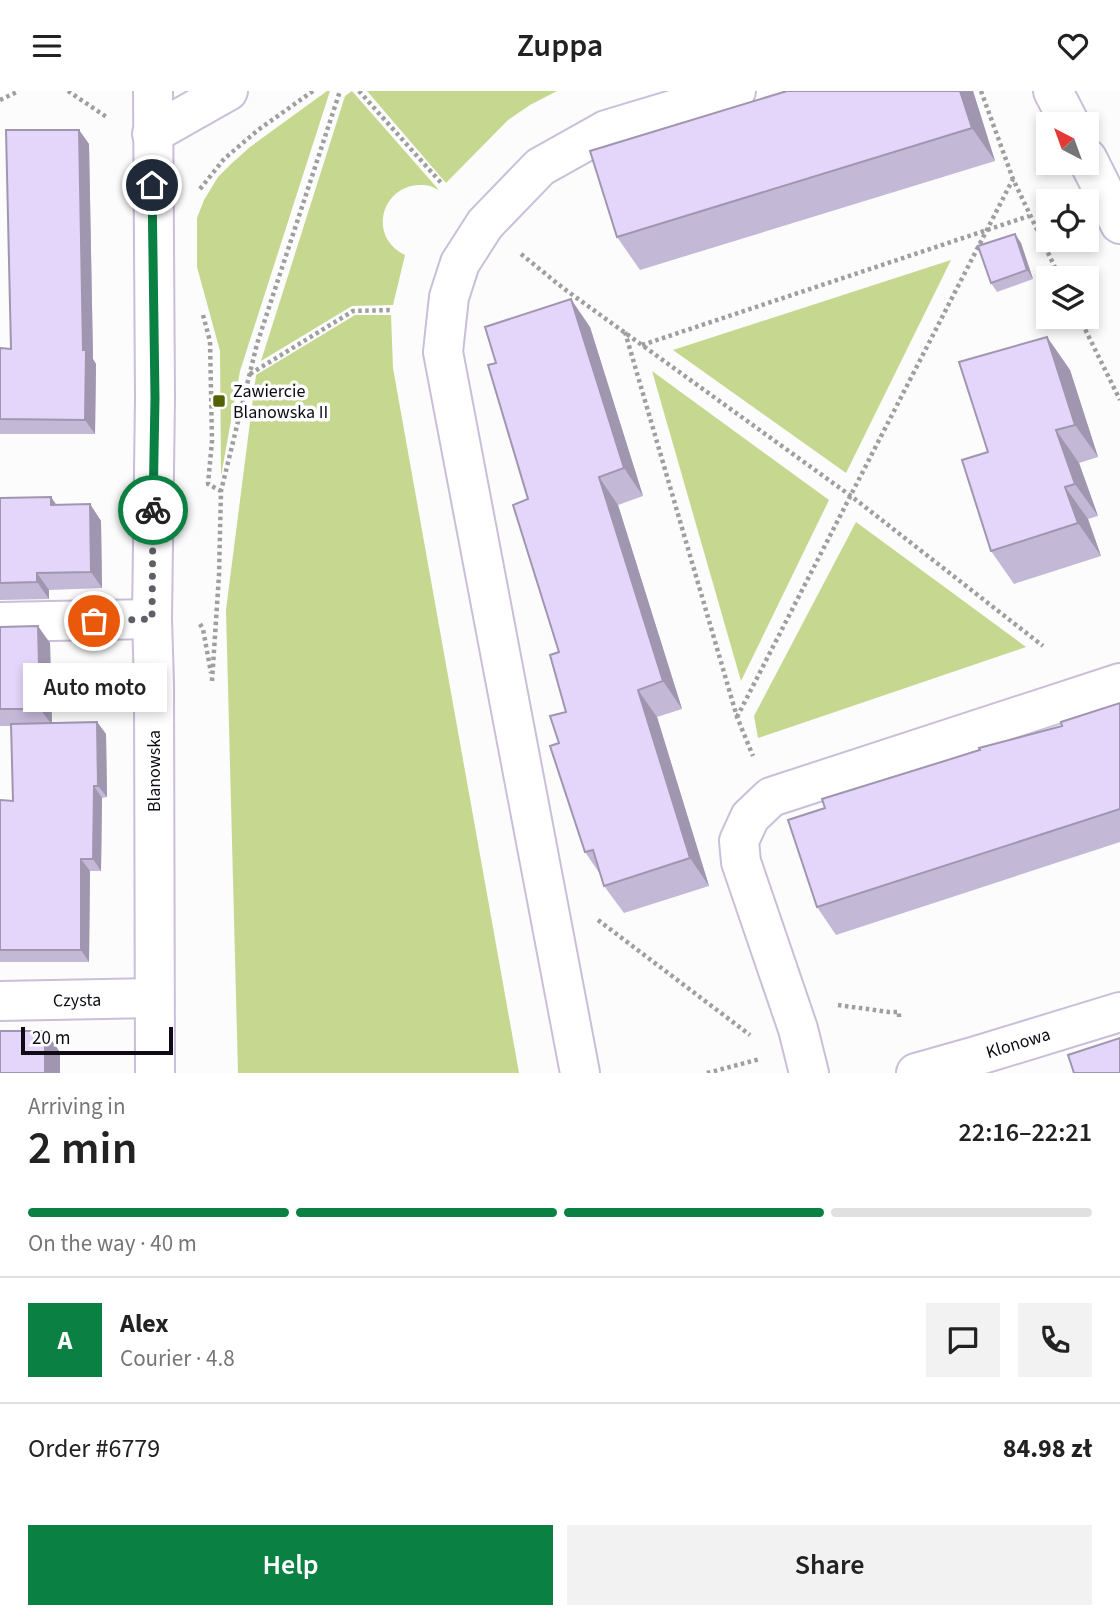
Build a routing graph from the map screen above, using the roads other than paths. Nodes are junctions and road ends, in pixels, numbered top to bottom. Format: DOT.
graph roads {
  1 [pos="153,91"];
  2 [pos="228,91"];
  3 [pos="736,91"];
  4 [pos="1053,91"];
  5 [pos="1064,112"];
  6 [pos="152,134"];
  7 [pos="1096,175"];
  8 [pos="1120,224"];
  9 [pos="152,619"];
  10 [pos="0,622"];
  11 [pos="1120,683"];
  12 [pos="154,998"];
  13 [pos="0,1000"];
  14 [pos="1120,1012"];
  15 [pos="155,1073"];
  16 [pos="580,1073"];
  17 [pos="809,1073"];
  18 [pos="916,1073"];
  1 -- 6 [label="street, Blanowska"];
  2 -- 6 [label="street"];
  3 -- 16 [label="street"];
  4 -- 5 [label="street"];
  6 -- 9 [label="street, Blanowska"];
  7 -- 8 [label="street"];
  9 -- 10 [label="street"];
  9 -- 12 [label="street, Blanowska"];
  11 -- 17 [label="street"];
  12 -- 13 [label="street, Czysta"];
  12 -- 15 [label="street, Blanowska"];
  14 -- 18 [label="street, Klonowa"];
}
